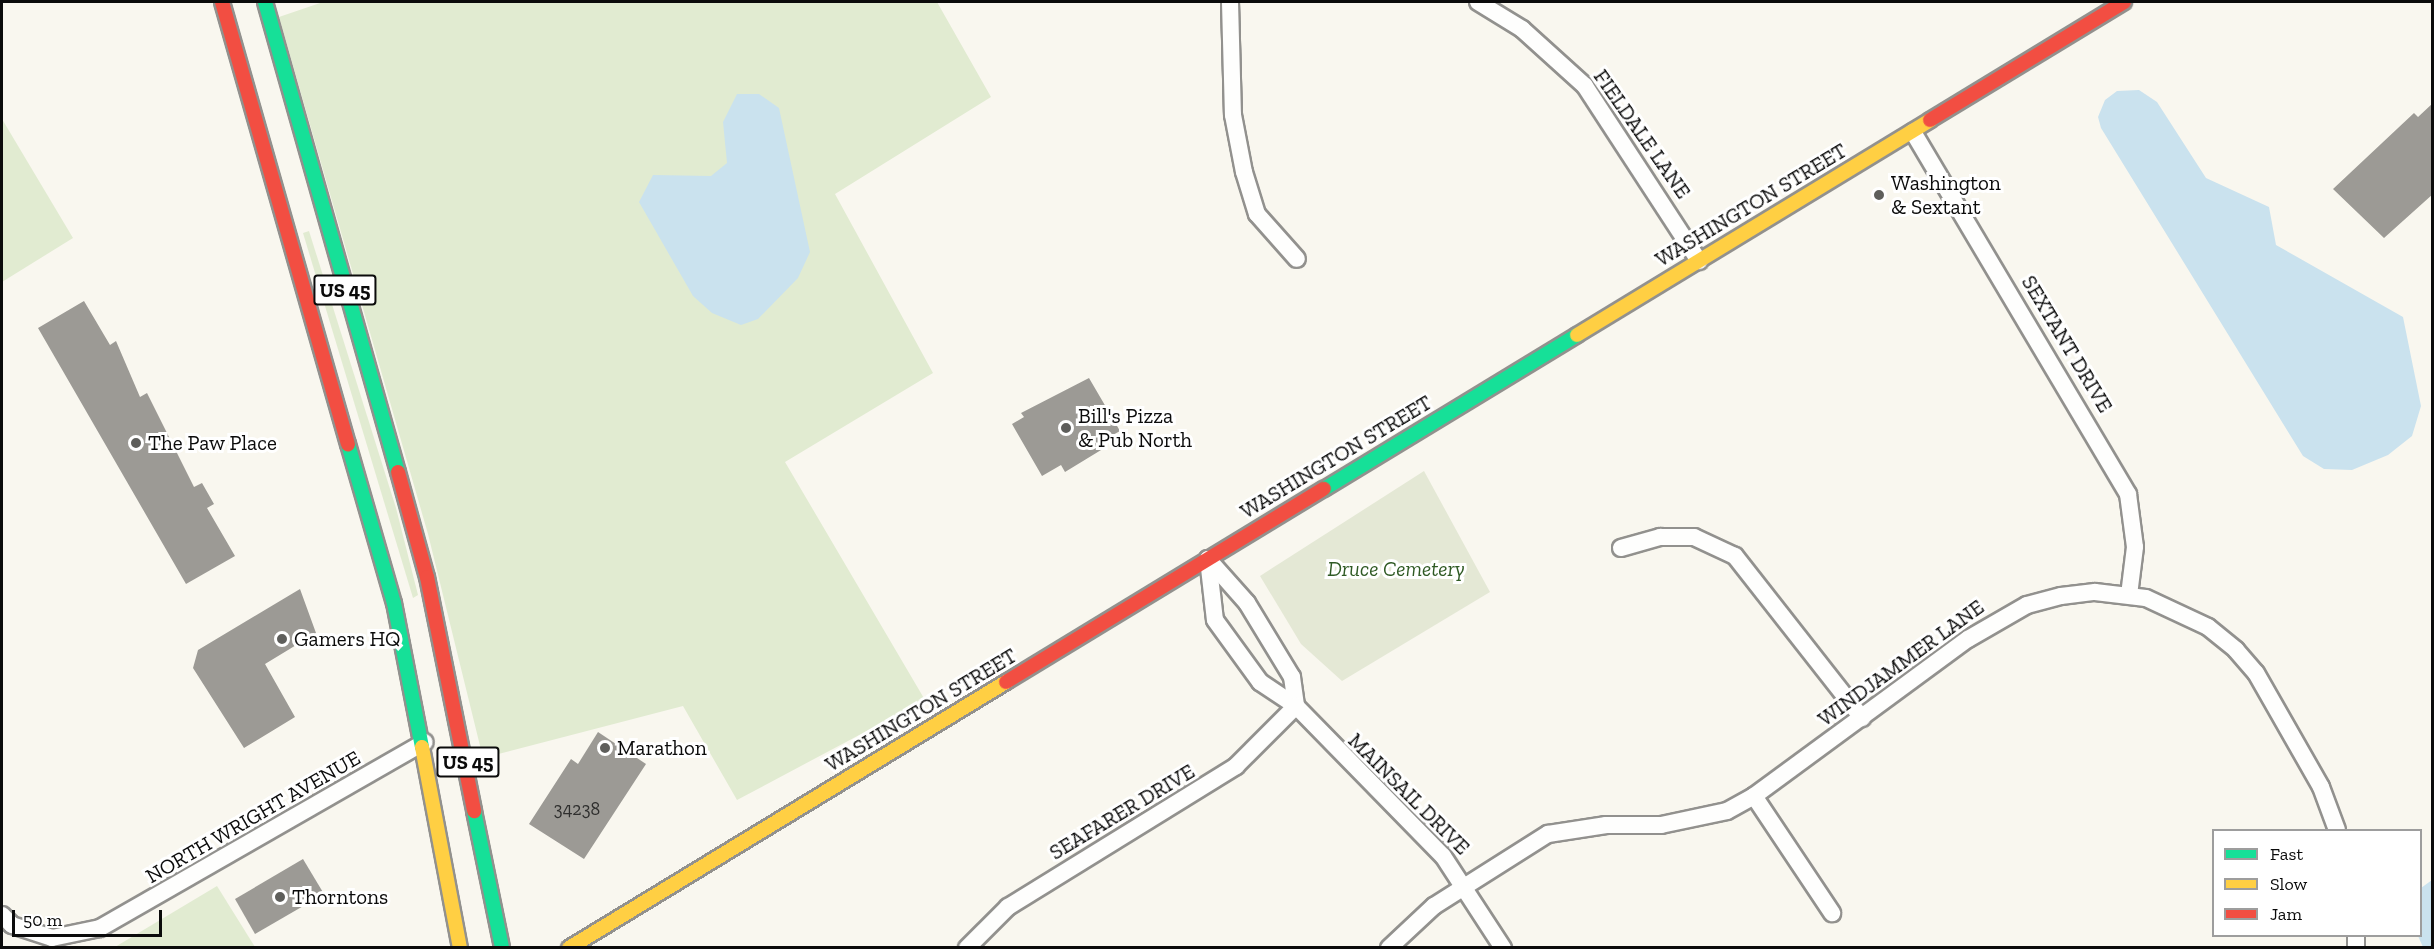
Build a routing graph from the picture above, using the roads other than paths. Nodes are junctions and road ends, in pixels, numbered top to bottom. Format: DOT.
graph roads {
  1 [pos="222,2"];
  2 [pos="265,2"];
  3 [pos="1230,2"];
  4 [pos="1478,2"];
  5 [pos="2124,2"];
  6 [pos="1913,132"];
  7 [pos="1297,259"];
  8 [pos="1699,261"];
  9 [pos="1621,548"];
  10 [pos="1208,559"];
  11 [pos="2129,595"];
  12 [pos="1296,706"];
  13 [pos="1862,718"];
  14 [pos="425,742"];
  15 [pos="1754,796"];
  16 [pos="2336,829"];
  17 [pos="1465,885"];
  18 [pos="1832,913"];
  19 [pos="2,915"];
  20 [pos="460,948"];
  21 [pos="502,948"];
  22 [pos="569,948"];
  23 [pos="967,948"];
  24 [pos="1389,948"];
  25 [pos="1503,948"];
  1 -- 14 [label="main road, US 45"];
  2 -- 21 [label="main road, US 45"];
  3 -- 7 [label="street"];
  4 -- 8 [label="street, FIELDALE LANE"];
  5 -- 6 [label="main road, WASHINGTON STREET"];
  6 -- 8 [label="main road, WASHINGTON STREET"];
  6 -- 11 [label="street, SEXTANT DRIVE"];
  8 -- 10 [label="main road, WASHINGTON STREET"];
  9 -- 13 [label="street"];
  10 -- 12 [label="street, MAINSAIL DRIVE"];
  10 -- 12 [label="street, MAINSAIL DRIVE"];
  10 -- 22 [label="main road, WASHINGTON STREET"];
  11 -- 13 [label="street, WINDJAMMER LANE"];
  11 -- 16 [label="street, WINDJAMMER LANE"];
  12 -- 17 [label="street, MAINSAIL DRIVE"];
  12 -- 23 [label="street, SEAFARER DRIVE"];
  13 -- 15 [label="street, WINDJAMMER LANE"];
  14 -- 19 [label="street, NORTH WRIGHT AVENUE"];
  14 -- 20 [label="main road, US 45"];
  15 -- 17 [label="street, WINDJAMMER LANE"];
  15 -- 18 [label="street"];
  17 -- 24 [label="street, WINDJAMMER LANE"];
  17 -- 25 [label="street, MAINSAIL DRIVE"];
}
